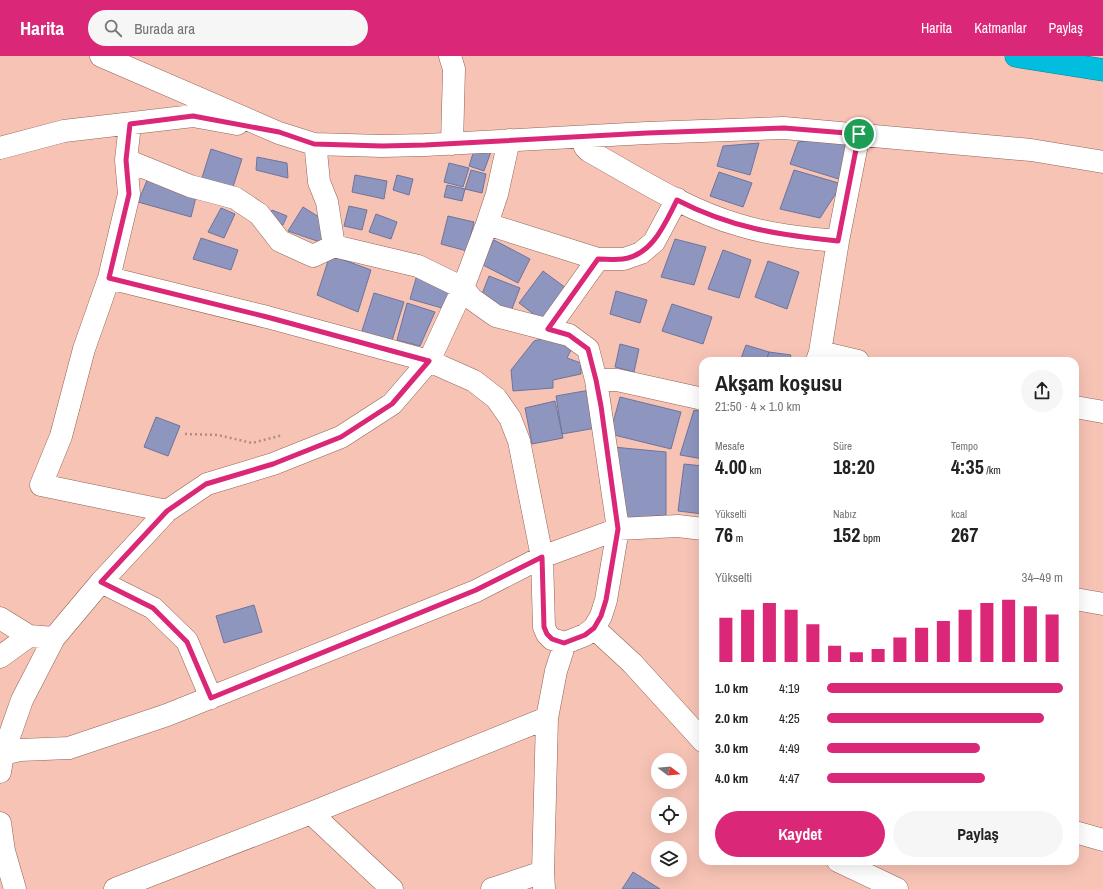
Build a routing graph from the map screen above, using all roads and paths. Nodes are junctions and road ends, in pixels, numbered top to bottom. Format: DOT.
graph roads {
  1 [pos="101,56"];
  2 [pos="450,56"];
  3 [pos="1016,56"];
  4 [pos="1103,70"];
  5 [pos="130,124"];
  6 [pos="279,132"];
  7 [pos="859,134"];
  8 [pos="581,137"];
  9 [pos="508,140"];
  10 [pos="314,144"];
  11 [pos="452,144"];
  12 [pos="0,148"];
  13 [pos="126,160"];
  14 [pos="1103,162"];
  15 [pos="677,200"];
  16 [pos="487,224"];
  17 [pos="838,241"];
  18 [pos="334,246"];
  19 [pos="598,259"];
  20 [pos="109,278"];
  21 [pos="463,288"];
  22 [pos="548,329"];
  23 [pos="818,356"];
  24 [pos="429,361"];
  25 [pos="596,380"];
  26 [pos="699,398"];
  27 [pos="1079,408"];
  28 [pos="1103,412"];
  29 [pos="185,434"];
  30 [pos="289,434"];
  31 [pos="167,511"];
  32 [pos="618,529"];
  33 [pos="699,529"];
  34 [pos="542,557"];
  35 [pos="101,582"];
  36 [pos="1079,600"];
  37 [pos="1103,604"];
  38 [pos="0,618"];
  39 [pos="594,628"];
  40 [pos="29,636"];
  41 [pos="54,638"];
  42 [pos="564,643"];
  43 [pos="0,657"];
  44 [pos="211,698"];
  45 [pos="547,718"];
  46 [pos="699,736"];
  47 [pos="2,763"];
  48 [pos="311,813"];
  49 [pos="0,823"];
  50 [pos="1079,833"];
  51 [pos="1103,840"];
  52 [pos="846,865"];
  53 [pos="543,881"];
  54 [pos="15,889"];
  55 [pos="115,889"];
  56 [pos="392,889"];
  57 [pos="492,889"];
  58 [pos="897,889"];
  1 -- 6 [label="street"];
  2 -- 11 [label="street"];
  3 -- 4 [label="highway"];
  5 -- 6 [label="street"];
  5 -- 12 [label="street"];
  5 -- 13 [label="street"];
  6 -- 10 [label="street"];
  7 -- 8 [label="street"];
  7 -- 14 [label="street"];
  7 -- 17 [label="street"];
  8 -- 9 [label="street"];
  8 -- 15 [label="street"];
  9 -- 11 [label="street"];
  9 -- 16 [label="street"];
  10 -- 11 [label="street"];
  10 -- 18 [label="street"];
  13 -- 18 [label="street"];
  13 -- 20 [label="street"];
  15 -- 17 [label="street"];
  15 -- 19 [label="street"];
  16 -- 19 [label="street"];
  16 -- 21 [label="street"];
  17 -- 23 [label="street"];
  18 -- 21 [label="street"];
  19 -- 22 [label="street"];
  20 -- 24 [label="street"];
  20 -- 31 [label="street"];
  21 -- 22 [label="street"];
  21 -- 24 [label="street"];
  22 -- 25 [label="street"];
  24 -- 31 [label="street"];
  24 -- 34 [label="street"];
  25 -- 26 [label="street"];
  25 -- 32 [label="street"];
  27 -- 28 [label="street"];
  29 -- 30 [label="path"];
  31 -- 35 [label="street"];
  32 -- 33 [label="street"];
  32 -- 34 [label="street"];
  32 -- 39 [label="street"];
  34 -- 42 [label="street"];
  34 -- 44 [label="street"];
  35 -- 41 [label="street"];
  35 -- 44 [label="street"];
  36 -- 37 [label="street"];
  38 -- 40 [label="street"];
  39 -- 42 [label="street"];
  39 -- 46 [label="street"];
  40 -- 41 [label="street"];
  40 -- 43 [label="street"];
  41 -- 47 [label="street"];
  42 -- 45 [label="street"];
  44 -- 47 [label="street"];
  45 -- 48 [label="street"];
  45 -- 53 [label="street"];
  48 -- 55 [label="street"];
  48 -- 56 [label="street"];
  49 -- 54 [label="street"];
  50 -- 51 [label="street"];
  52 -- 58 [label="street"];
  53 -- 57 [label="street"];
}
